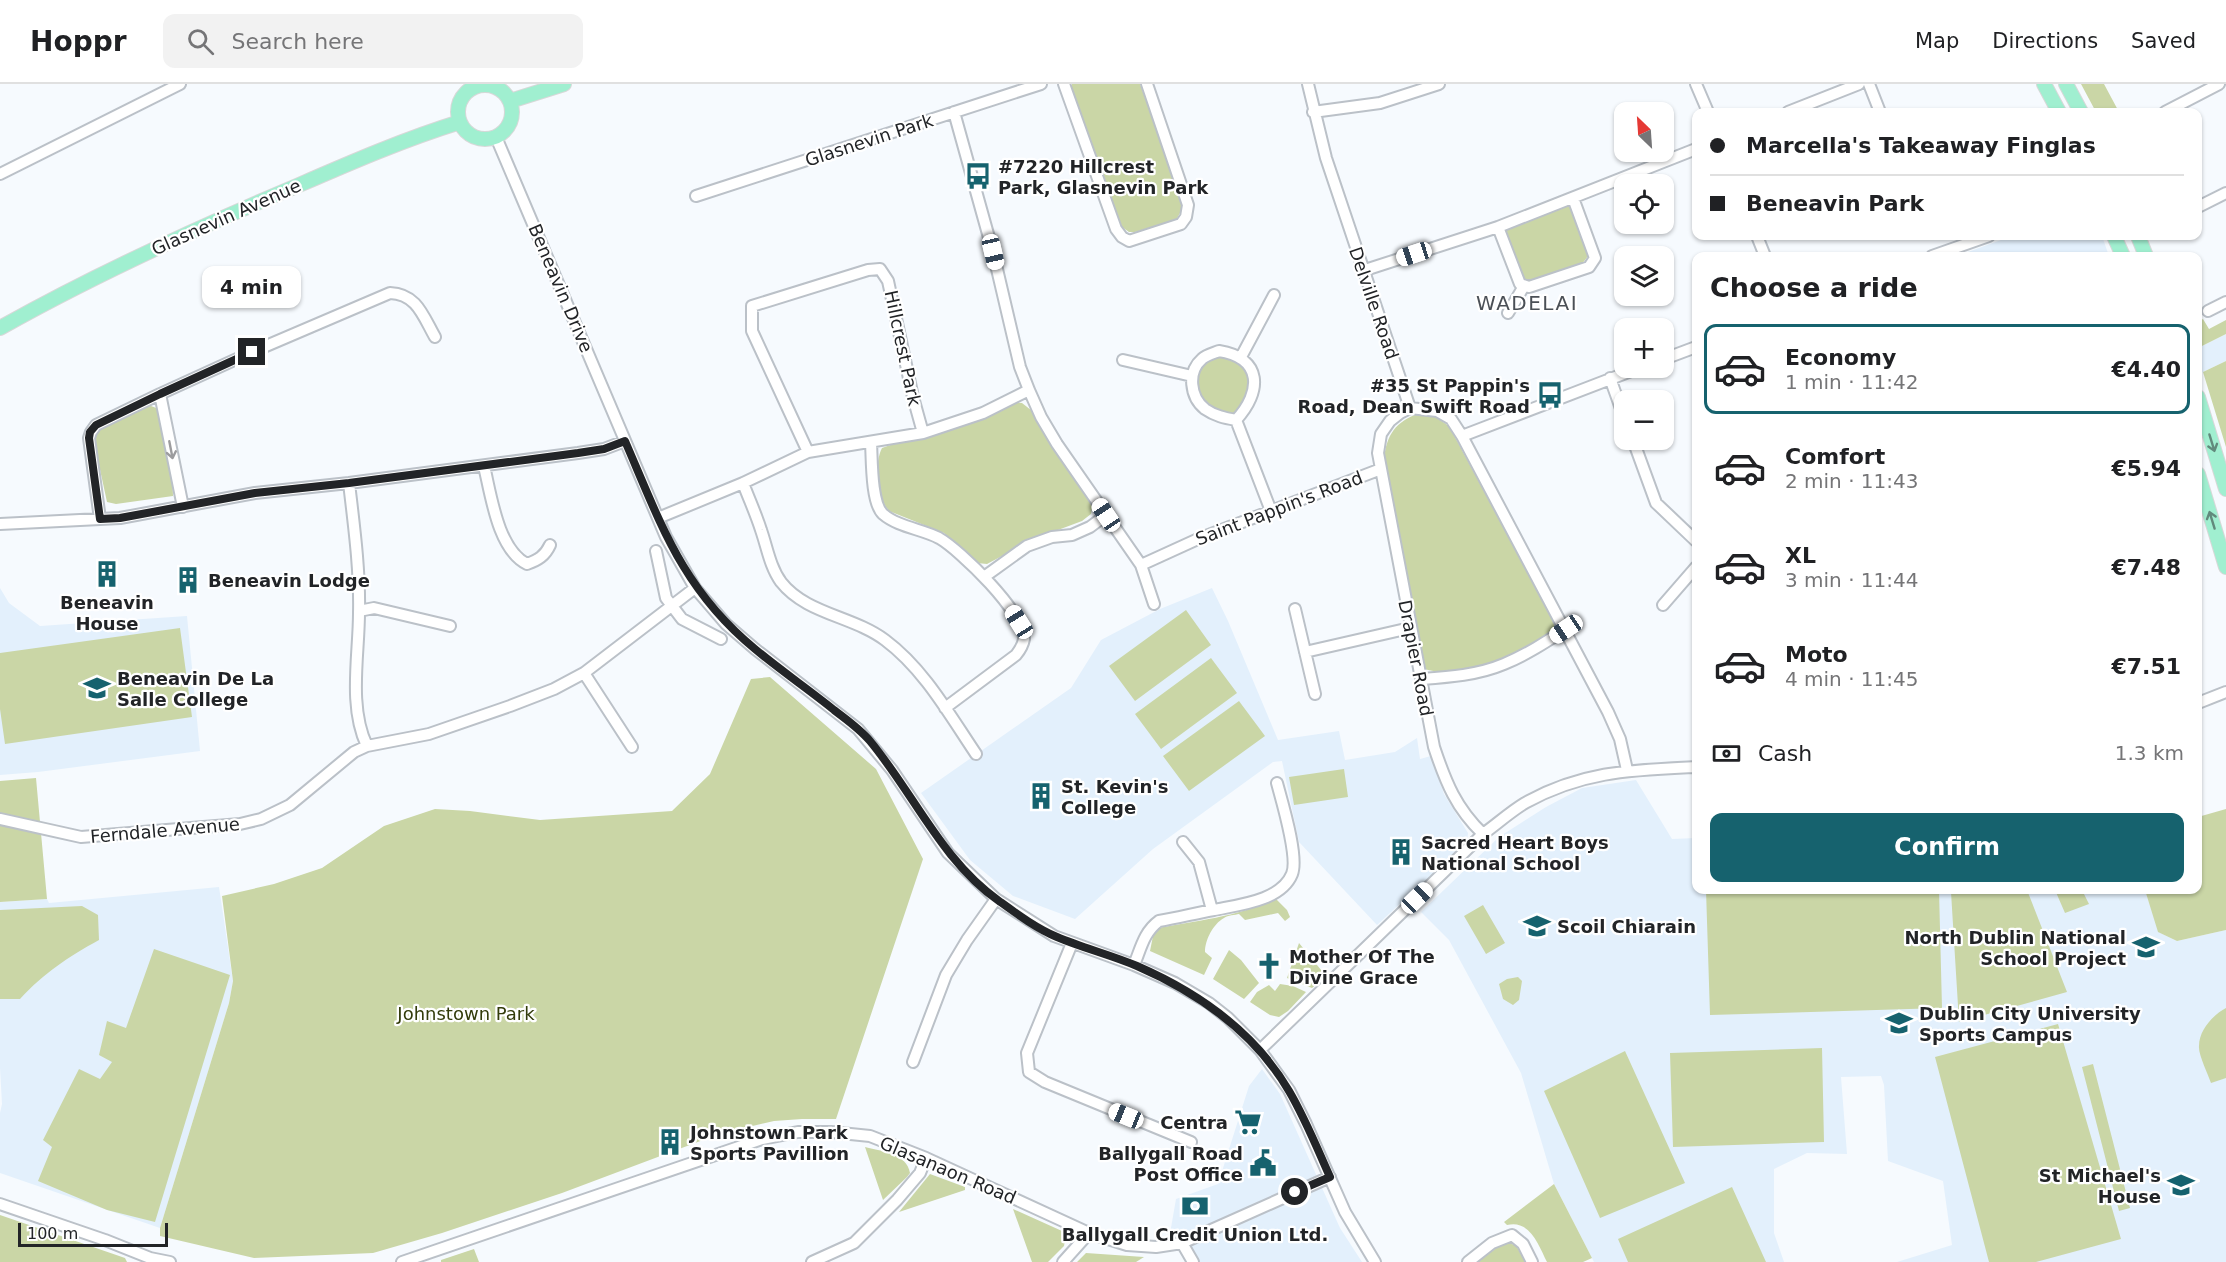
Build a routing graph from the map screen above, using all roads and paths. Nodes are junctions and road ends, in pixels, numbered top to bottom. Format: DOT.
graph roads {
  1 [pos="180,84"];
  2 [pos="564,84"];
  3 [pos="1041,84"];
  4 [pos="1064,84"];
  5 [pos="1147,84"];
  6 [pos="1308,84"];
  7 [pos="1439,84"];
  8 [pos="1696,84"];
  9 [pos="1859,84"];
  10 [pos="1869,84"];
  11 [pos="2066,84"];
  12 [pos="2219,84"];
  13 [pos="473,86"];
  14 [pos="2047,86"];
  15 [pos="510,101"];
  16 [pos="1706,108"];
  17 [pos="1798,108"];
  18 [pos="1878,108"];
  19 [pos="2057,108"];
  20 [pos="2079,108"];
  21 [pos="2173,108"];
  22 [pos="954,112"];
  23 [pos="1313,112"];
  24 [pos="460,122"];
  25 [pos="496,136"];
  26 [pos="1692,151"];
  27 [pos="0,174"];
  28 [pos="2226,193"];
  29 [pos="696,196"];
  30 [pos="1573,198"];
  31 [pos="2202,205"];
  32 [pos="1498,227"];
  33 [pos="1978,240"];
  34 [pos="1946,252"];
  35 [pos="1362,271"];
  36 [pos="1524,286"];
  37 [pos="1274,295"];
  38 [pos="2226,302"];
  39 [pos="2208,311"];
  40 [pos="1508,313"];
  41 [pos="0,328"];
  42 [pos="435,338"];
  43 [pos="1692,348"];
  44 [pos="1674,355"];
  45 [pos="1241,357"];
  46 [pos="1123,360"];
  47 [pos="1192,376"];
  48 [pos="1614,377"];
  49 [pos="1610,378"];
  50 [pos="1029,390"];
  51 [pos="1614,390"];
  52 [pos="160,394"];
  53 [pos="1410,408"];
  54 [pos="2202,410"];
  55 [pos="1236,420"];
  56 [pos="923,433"];
  57 [pos="1462,436"];
  58 [pos="625,441"];
  59 [pos="871,442"];
  60 [pos="1637,450"];
  61 [pos="808,452"];
  62 [pos="484,466"];
  63 [pos="1381,469"];
  64 [pos="349,483"];
  65 [pos="743,483"];
  66 [pos="2202,487"];
  67 [pos="2226,489"];
  68 [pos="183,507"];
  69 [pos="1271,511"];
  70 [pos="1106,515"];
  71 [pos="658,518"];
  72 [pos="100,519"];
  73 [pos="0,524"];
  74 [pos="1692,537"];
  75 [pos="550,545"];
  76 [pos="656,551"];
  77 [pos="1141,565"];
  78 [pos="2226,567"];
  79 [pos="1692,572"];
  80 [pos="984,577"];
  81 [pos="696,588"];
  82 [pos="1154,604"];
  83 [pos="1663,605"];
  84 [pos="673,606"];
  85 [pos="1295,609"];
  86 [pos="359,611"];
  87 [pos="450,626"];
  88 [pos="1410,628"];
  89 [pos="1566,629"];
  90 [pos="721,639"];
  91 [pos="1305,652"];
  92 [pos="584,674"];
  93 [pos="1421,679"];
  94 [pos="2226,692"];
  95 [pos="1316,694"];
  96 [pos="2202,702"];
  97 [pos="945,708"];
  98 [pos="367,746"];
  99 [pos="632,747"];
  100 [pos="976,754"];
  101 [pos="1692,767"];
  102 [pos="1627,770"];
  103 [pos="1276,783"];
  104 [pos="0,819"];
  105 [pos="1484,834"];
  106 [pos="1183,842"];
  107 [pos="996,899"];
  108 [pos="1212,910"];
  109 [pos="1072,943"];
  110 [pos="1134,965"];
  111 [pos="1260,1050"];
  112 [pos="913,1062"];
  113 [pos="1191,1142"];
  114 [pos="926,1158"];
  115 [pos="1330,1177"];
  116 [pos="0,1204"];
  117 [pos="1089,1233"];
  118 [pos="1182,1243"];
  119 [pos="149,1260"];
  120 [pos="416,1260"];
  121 [pos="170,1262"];
  122 [pos="402,1262"];
  123 [pos="812,1262"];
  124 [pos="1063,1262"];
  125 [pos="1193,1262"];
  126 [pos="1376,1262"];
  127 [pos="1468,1262"];
  128 [pos="1532,1262"];
  1 -- 27 [label="street"];
  2 -- 15 [label="main road"];
  3 -- 22 [label="street, Glasnevin Park"];
  4 -- 5 [label="street"];
  6 -- 23 [label="street, Delville Road"];
  7 -- 23 [label="street"];
  8 -- 16 [label="street"];
  9 -- 17 [label="street"];
  10 -- 18 [label="street"];
  11 -- 20 [label="main road"];
  12 -- 21 [label="street"];
  13 -- 15 [label="main road"];
  13 -- 24 [label="main road"];
  14 -- 19 [label="main road"];
  15 -- 25 [label="main road"];
  22 -- 29 [label="street, Glasnevin Park"];
  22 -- 50 [label="street"];
  23 -- 35 [label="street, Delville Road"];
  24 -- 25 [label="main road"];
  24 -- 41 [label="main road, Glasnevin Avenue"];
  25 -- 58 [label="street, Beneavin Drive"];
  26 -- 30 [label="street"];
  28 -- 31 [label="street"];
  30 -- 32 [label="street"];
  30 -- 36 [label="street"];
  32 -- 35 [label="street"];
  32 -- 36 [label="street"];
  33 -- 34 [label="street"];
  35 -- 53 [label="street, Delville Road"];
  36 -- 40 [label="street"];
  37 -- 45 [label="street"];
  38 -- 39 [label="street"];
  42 -- 52 [label="street"];
  43 -- 44 [label="street"];
  45 -- 47 [label="street"];
  45 -- 55 [label="street"];
  46 -- 47 [label="street"];
  47 -- 55 [label="street"];
  48 -- 49 [label="street"];
  49 -- 51 [label="street"];
  49 -- 57 [label="street"];
  50 -- 56 [label="street"];
  50 -- 70 [label="street"];
  52 -- 68 [label="street, one-way"];
  52 -- 72 [label="street"];
  53 -- 57 [label="street"];
  53 -- 63 [label="street, Saint Pappin's Road"];
  54 -- 67 [label="main road, one-way"];
  55 -- 69 [label="street"];
  56 -- 59 [label="street"];
  56 -- 61 [label="street, Hillcrest Park"];
  57 -- 89 [label="street"];
  58 -- 62 [label="street"];
  58 -- 71 [label="street, Beneavin Drive"];
  59 -- 61 [label="street"];
  59 -- 80 [label="street"];
  60 -- 74 [label="street"];
  61 -- 65 [label="street"];
  62 -- 64 [label="street"];
  62 -- 75 [label="street"];
  63 -- 69 [label="street, Saint Pappin's Road"];
  63 -- 88 [label="street, Drapier Road"];
  64 -- 68 [label="street"];
  64 -- 86 [label="street"];
  65 -- 71 [label="street"];
  65 -- 97 [label="street"];
  78 -- 66 [label="main road, one-way"];
  68 -- 72 [label="street"];
  69 -- 77 [label="street, Saint Pappin's Road"];
  70 -- 77 [label="street"];
  70 -- 80 [label="street"];
  71 -- 81 [label="street, Beneavin Drive"];
  72 -- 73 [label="street"];
  76 -- 84 [label="street"];
  77 -- 82 [label="street"];
  79 -- 83 [label="street"];
  80 -- 97 [label="street"];
  81 -- 84 [label="street, Ferndale Avenue"];
  81 -- 107 [label="street, Beneavin Drive"];
  84 -- 90 [label="street"];
  84 -- 92 [label="street, Ferndale Avenue"];
  85 -- 91 [label="street"];
  86 -- 87 [label="street"];
  86 -- 98 [label="street"];
  88 -- 91 [label="street"];
  88 -- 93 [label="street, Drapier Road"];
  89 -- 93 [label="street"];
  89 -- 102 [label="street"];
  91 -- 95 [label="street"];
  92 -- 98 [label="street, Ferndale Avenue"];
  92 -- 99 [label="street"];
  93 -- 105 [label="street, Drapier Road"];
  94 -- 96 [label="street"];
  97 -- 100 [label="street"];
  98 -- 104 [label="street, Ferndale Avenue"];
  101 -- 102 [label="street"];
  102 -- 105 [label="street"];
  103 -- 108 [label="street"];
  105 -- 111 [label="street"];
  106 -- 108 [label="street"];
  107 -- 109 [label="street, Beneavin Drive"];
  107 -- 112 [label="street"];
  108 -- 110 [label="street"];
  109 -- 110 [label="street, Beneavin Drive"];
  109 -- 113 [label="street"];
  110 -- 111 [label="street, Beneavin Drive"];
  111 -- 115 [label="street, Beneavin Drive"];
  114 -- 117 [label="street, Glasanaon Road"];
  114 -- 120 [label="street, Glasanaon Road"];
  114 -- 123 [label="street"];
  115 -- 118 [label="street, Glasanaon Road"];
  115 -- 126 [label="street, Beneavin Drive"];
  116 -- 119 [label="street"];
  117 -- 118 [label="street, Glasanaon Road"];
  117 -- 124 [label="street"];
  118 -- 125 [label="street"];
  119 -- 121 [label="street"];
  120 -- 122 [label="street, Glasanaon Road"];
  127 -- 128 [label="street"];
}
